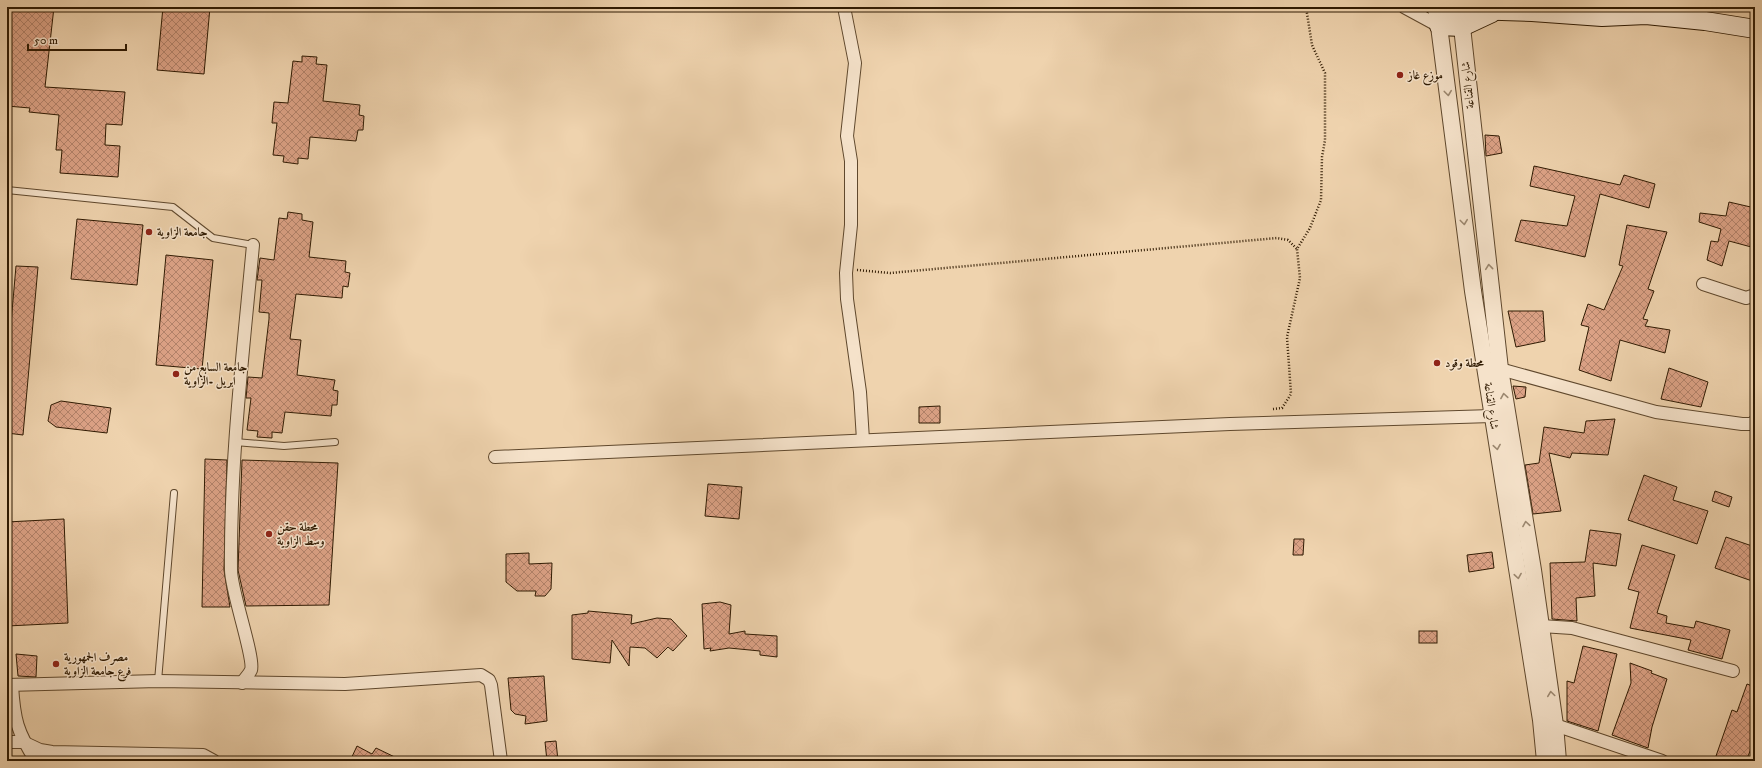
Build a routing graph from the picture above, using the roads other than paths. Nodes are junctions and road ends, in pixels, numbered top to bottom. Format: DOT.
graph roads {
  1 [pos="844,7"];
  2 [pos="1404,7"];
  3 [pos="1437,12"];
  4 [pos="1461,15"];
  5 [pos="1755,29"];
  6 [pos="7,190"];
  7 [pos="253,245"];
  8 [pos="1703,284"];
  9 [pos="1755,295"];
  10 [pos="1500,370"];
  11 [pos="1492,416"];
  12 [pos="1755,421"];
  13 [pos="863,440"];
  14 [pos="235,442"];
  15 [pos="335,442"];
  16 [pos="495,457"];
  17 [pos="174,493"];
  18 [pos="1541,626"];
  19 [pos="1733,671"];
  20 [pos="158,681"];
  21 [pos="242,683"];
  22 [pos="10,685"];
  23 [pos="1555,725"];
  24 [pos="7,742"];
  25 [pos="23,742"];
  26 [pos="36,761"];
  27 [pos="214,761"];
  28 [pos="501,761"];
  29 [pos="1545,761"];
  30 [pos="1558,761"];
  31 [pos="1662,761"];
  1 -- 13 [label="street"];
  2 -- 3 [label="street"];
  3 -- 4 [label="main road"];
  3 -- 11 [label="street, شارع القناعة, one-way"];
  4 -- 5 [label="main road"];
  10 -- 4 [label="street, شارع القناعة, one-way"];
  6 -- 7 [label="lane"];
  7 -- 14 [label="street"];
  8 -- 9 [label="street"];
  10 -- 12 [label="street"];
  18 -- 10 [label="street, شارع القناعة, one-way"];
  11 -- 13 [label="street"];
  11 -- 29 [label="street, شارع القناعة, one-way"];
  13 -- 16 [label="street"];
  14 -- 15 [label="lane"];
  14 -- 21 [label="street"];
  17 -- 20 [label="lane"];
  18 -- 19 [label="street"];
  23 -- 18 [label="street, شارع القناعة, one-way"];
  20 -- 21 [label="street"];
  20 -- 22 [label="street"];
  21 -- 28 [label="street"];
  22 -- 25 [label="street"];
  23 -- 30 [label="street, شارع القناعة"];
  23 -- 31 [label="street"];
  24 -- 25 [label="street"];
  25 -- 26 [label="street"];
  25 -- 27 [label="street"];
}
